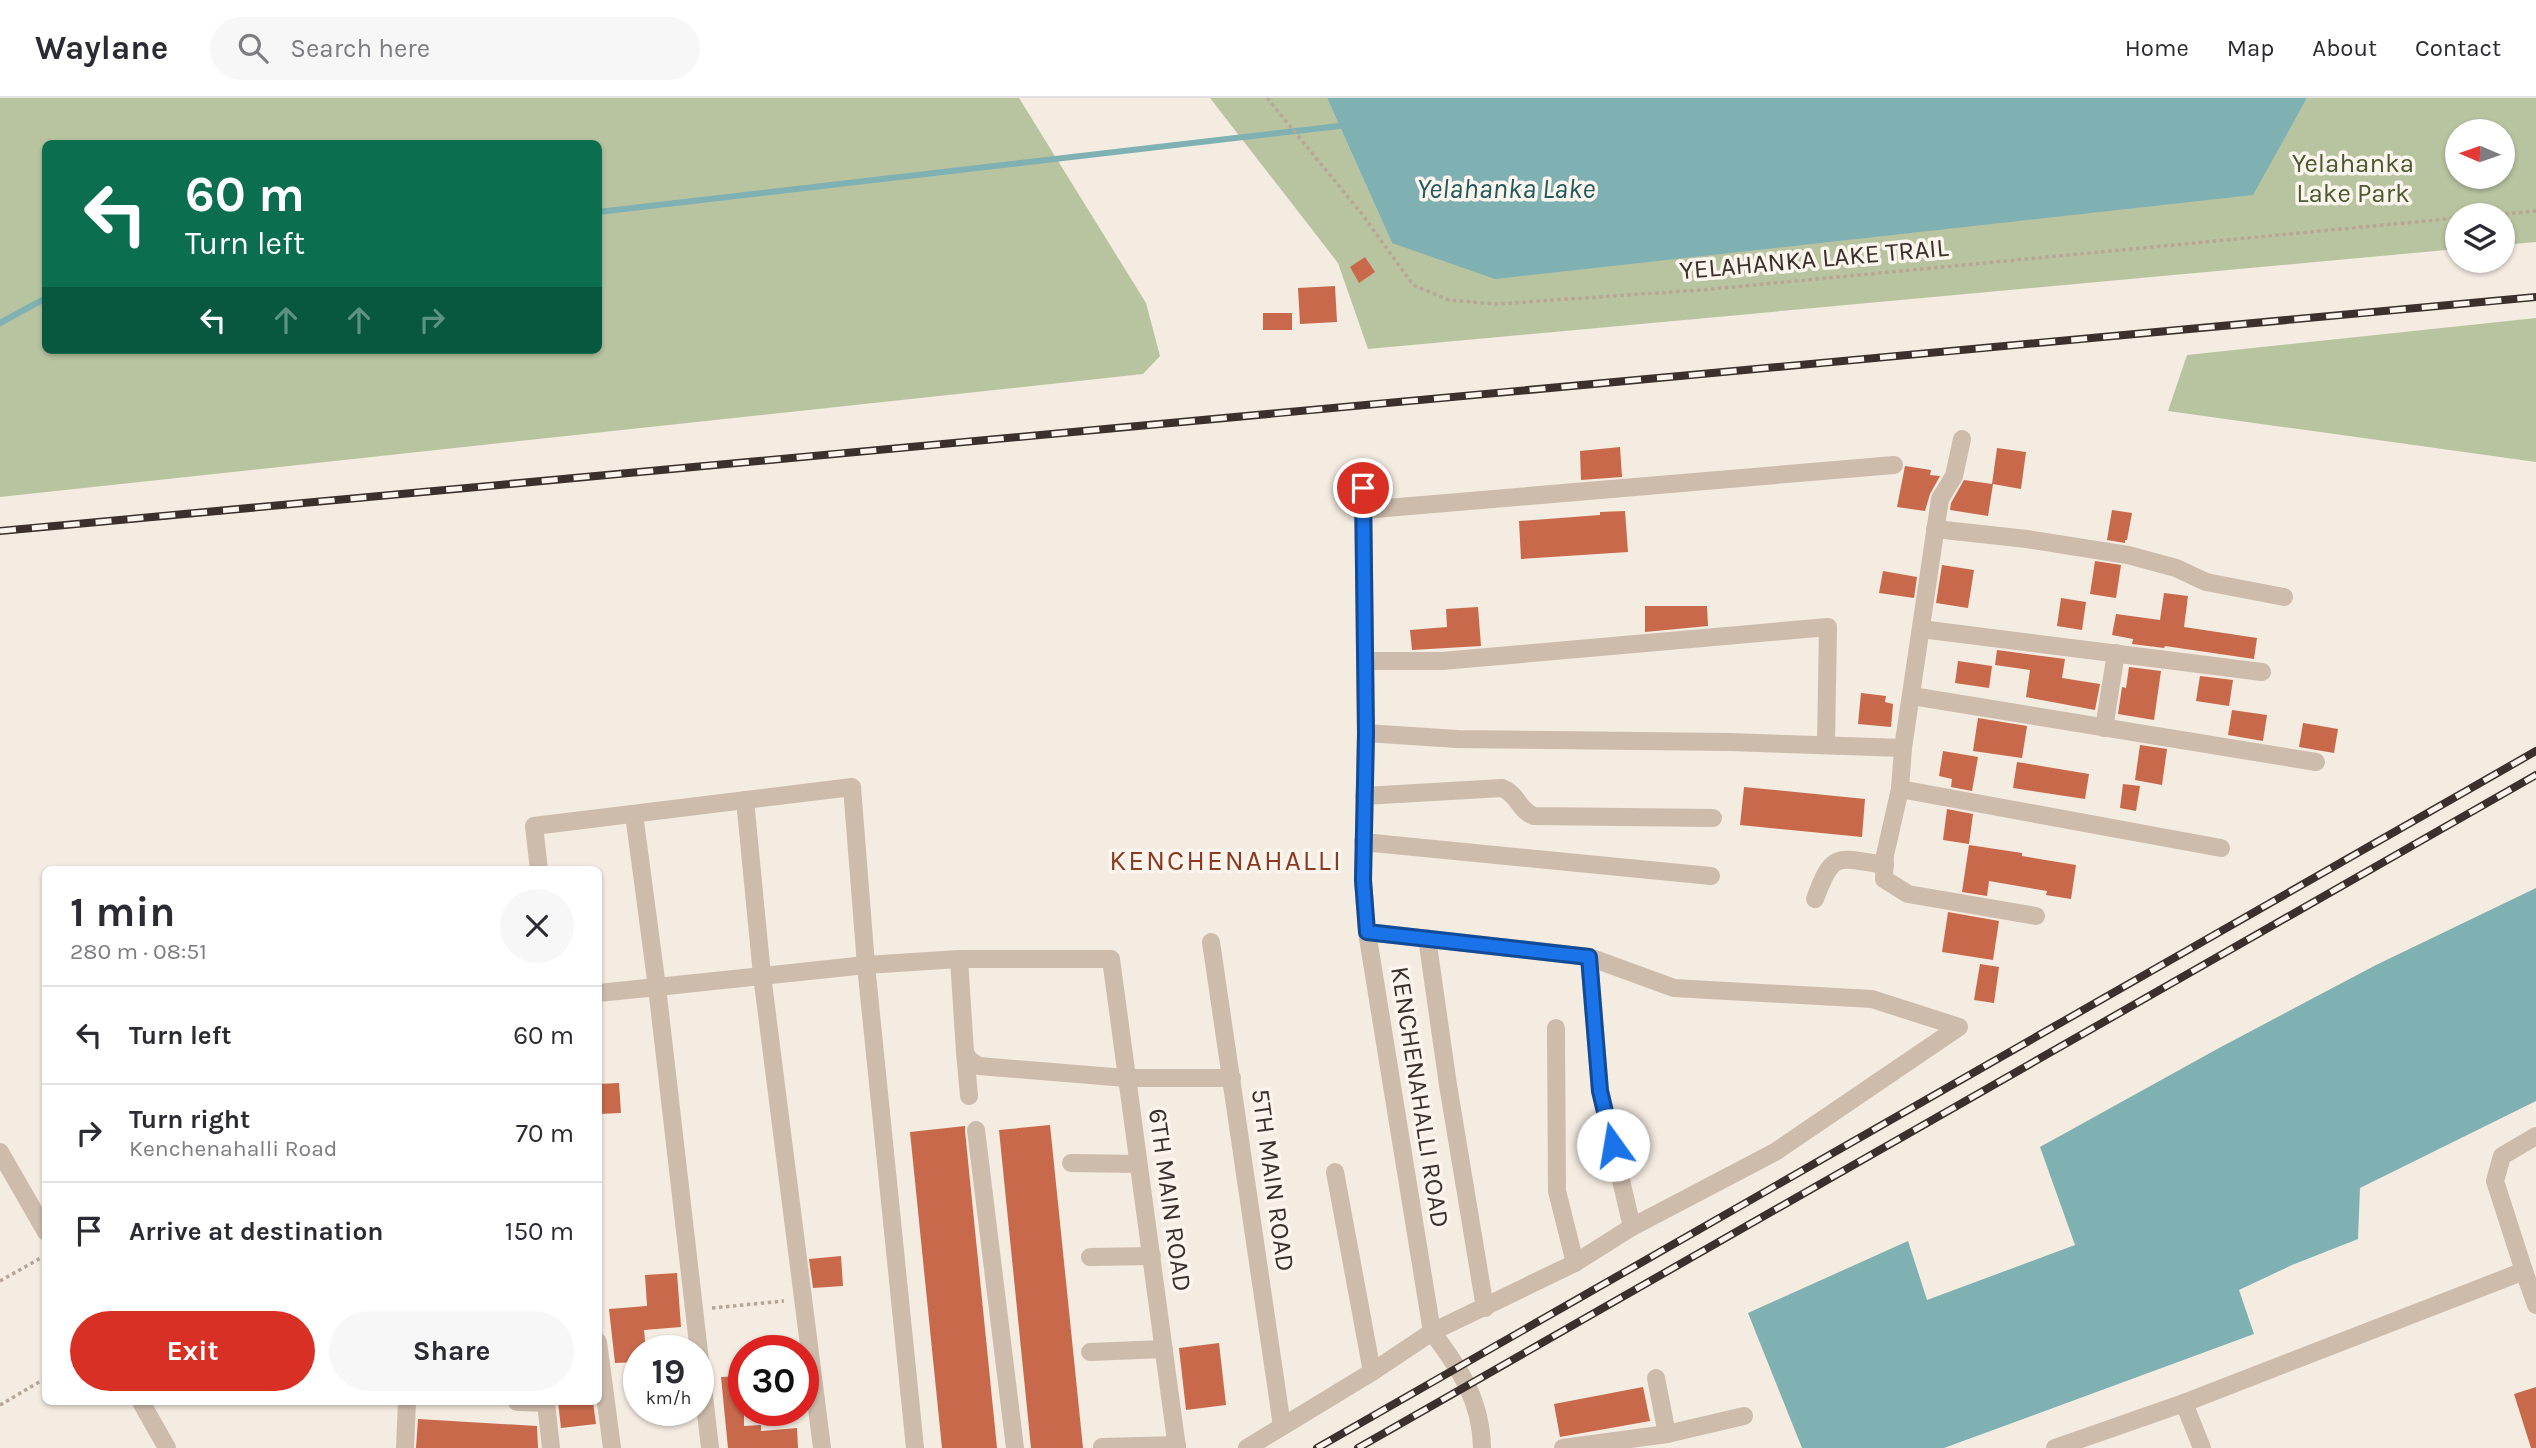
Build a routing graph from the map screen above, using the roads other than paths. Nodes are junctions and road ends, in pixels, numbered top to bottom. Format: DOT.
graph roads {
  1 [pos="1962,439"];
  2 [pos="1894,465"];
  3 [pos="1363,488"];
  4 [pos="1363,510"];
  5 [pos="1936,529"];
  6 [pos="2284,597"];
  7 [pos="1921,629"];
  8 [pos="2116,653"];
  9 [pos="1366,661"];
  10 [pos="2262,672"];
  11 [pos="1912,696"];
  12 [pos="2104,728"];
  13 [pos="1366,733"];
  14 [pos="1826,745"];
  15 [pos="1903,748"];
  16 [pos="2316,762"];
  17 [pos="1900,789"];
  18 [pos="1364,796"];
  19 [pos="744,800"];
  20 [pos="634,814"];
  21 [pos="1713,818"];
  22 [pos="1363,842"];
  23 [pos="2221,849"];
  24 [pos="1885,865"];
  25 [pos="539,866"];
  26 [pos="1711,876"];
  27 [pos="1815,899"];
  28 [pos="2036,916"];
  29 [pos="1367,932"];
  30 [pos="1427,938"];
  31 [pos="1211,942"];
  32 [pos="1589,957"];
  33 [pos="959,959"];
  34 [pos="866,965"];
  35 [pos="762,975"];
  36 [pos="657,986"];
  37 [pos="602,993"];
  38 [pos="1556,1028"];
  39 [pos="965,1052"];
  40 [pos="1126,1078"];
  41 [pos="1231,1078"];
  42 [pos="969,1096"];
  43 [pos="976,1130"];
  44 [pos="2536,1136"];
  45 [pos="0,1152"];
  46 [pos="1070,1163"];
  47 [pos="1138,1164"];
  48 [pos="1335,1172"];
  49 [pos="42,1225"];
  50 [pos="1632,1227"];
  51 [pos="1152,1256"];
  52 [pos="1090,1257"];
  53 [pos="1575,1263"];
  54 [pos="2525,1271"];
  55 [pos="2536,1305"];
  56 [pos="1485,1308"];
  57 [pos="1432,1332"];
  58 [pos="1164,1349"];
  59 [pos="1090,1352"];
  60 [pos="602,1372"];
  61 [pos="1372,1372"];
  62 [pos="1656,1378"];
  63 [pos="2184,1404"];
  64 [pos="143,1405"];
  65 [pos="407,1405"];
  66 [pos="546,1405"];
  67 [pos="1744,1416"];
  68 [pos="1283,1426"];
  69 [pos="1667,1434"];
  70 [pos="1177,1446"];
  71 [pos="1102,1447"];
  72 [pos="167,1448"];
  73 [pos="405,1448"];
  74 [pos="551,1448"];
  75 [pos="612,1448"];
  76 [pos="710,1448"];
  77 [pos="822,1448"];
  78 [pos="915,1448"];
  79 [pos="1015,1448"];
  80 [pos="1247,1448"];
  81 [pos="1482,1448"];
  82 [pos="1563,1448"];
  83 [pos="2055,1448"];
  84 [pos="2202,1448"];
  1 -- 5 [label="street"];
  2 -- 4 [label="street"];
  3 -- 4 [label="street, KENCHENAHALLI ROAD"];
  4 -- 9 [label="street, KENCHENAHALLI ROAD"];
  5 -- 6 [label="street"];
  5 -- 7 [label="street"];
  7 -- 8 [label="street"];
  7 -- 11 [label="street"];
  8 -- 10 [label="street"];
  8 -- 12 [label="street"];
  9 -- 13 [label="street, KENCHENAHALLI ROAD"];
  9 -- 14 [label="street"];
  11 -- 12 [label="street"];
  11 -- 15 [label="street"];
  12 -- 16 [label="street"];
  13 -- 14 [label="street"];
  13 -- 18 [label="street, KENCHENAHALLI ROAD"];
  14 -- 15 [label="street"];
  15 -- 17 [label="street"];
  17 -- 23 [label="street"];
  17 -- 24 [label="street"];
  18 -- 21 [label="street"];
  18 -- 22 [label="street, KENCHENAHALLI ROAD"];
  19 -- 20 [label="street"];
  19 -- 34 [label="street"];
  19 -- 35 [label="street"];
  20 -- 25 [label="street"];
  20 -- 36 [label="street"];
  22 -- 26 [label="street"];
  22 -- 29 [label="street, KENCHENAHALLI ROAD"];
  24 -- 27 [label="street"];
  24 -- 28 [label="street"];
  29 -- 30 [label="street"];
  29 -- 57 [label="street, KENCHENAHALLI ROAD"];
  30 -- 32 [label="street"];
  30 -- 56 [label="street"];
  31 -- 41 [label="street, 5TH MAIN ROAD"];
  32 -- 50 [label="street"];
  32 -- 50 [label="street"];
  33 -- 34 [label="street"];
  33 -- 39 [label="street"];
  33 -- 40 [label="street, 6TH MAIN ROAD"];
  34 -- 35 [label="street"];
  34 -- 78 [label="street"];
  35 -- 36 [label="street"];
  35 -- 77 [label="street"];
  36 -- 37 [label="street"];
  36 -- 76 [label="street"];
  38 -- 53 [label="street"];
  39 -- 40 [label="street"];
  39 -- 42 [label="street"];
  40 -- 41 [label="street"];
  40 -- 47 [label="street, 6TH MAIN ROAD"];
  41 -- 68 [label="street, 5TH MAIN ROAD"];
  43 -- 79 [label="street"];
  44 -- 54 [label="street"];
  45 -- 49 [label="street"];
  46 -- 47 [label="street"];
  47 -- 51 [label="street, 6TH MAIN ROAD"];
  48 -- 61 [label="street"];
  50 -- 53 [label="street"];
  51 -- 52 [label="street"];
  51 -- 58 [label="street, 6TH MAIN ROAD"];
  53 -- 56 [label="street"];
  54 -- 55 [label="street"];
  54 -- 63 [label="street"];
  56 -- 57 [label="street"];
  57 -- 61 [label="street"];
  57 -- 81 [label="street, KENCHENAHALLI ROAD"];
  58 -- 59 [label="street"];
  58 -- 70 [label="street, 6TH MAIN ROAD"];
  60 -- 75 [label="street"];
  61 -- 68 [label="street"];
  62 -- 69 [label="street"];
  63 -- 83 [label="street"];
  63 -- 84 [label="street"];
  64 -- 72 [label="street"];
  65 -- 73 [label="street"];
  66 -- 74 [label="street"];
  67 -- 69 [label="street"];
  68 -- 80 [label="street"];
  69 -- 82 [label="street"];
  70 -- 71 [label="street"];
}
